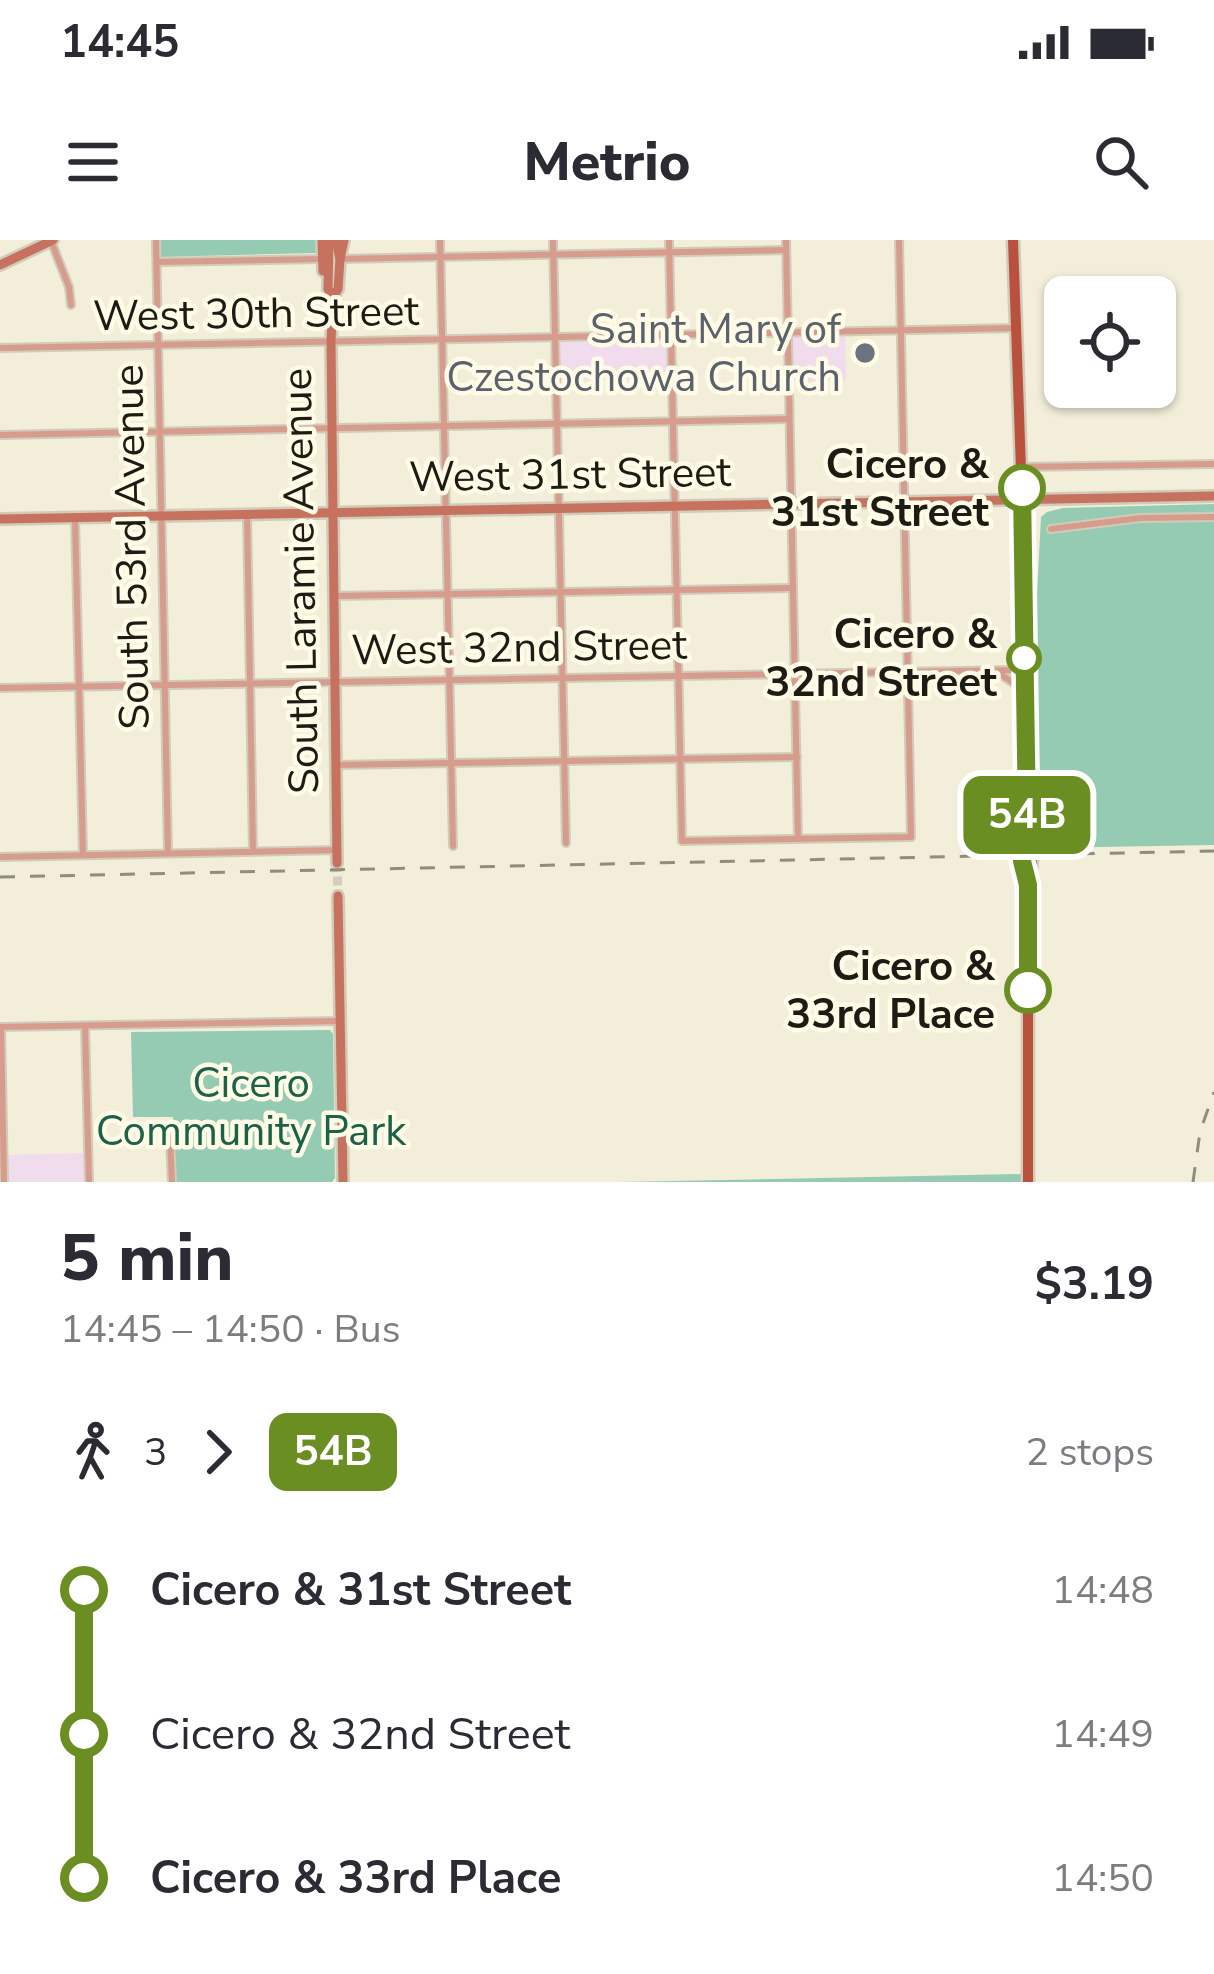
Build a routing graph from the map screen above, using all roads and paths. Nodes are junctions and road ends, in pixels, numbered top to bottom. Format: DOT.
graph roads {
  1 [pos="52,240"];
  2 [pos="156,240"];
  3 [pos="333,240"];
  4 [pos="440,240"];
  5 [pos="553,240"];
  6 [pos="669,240"];
  7 [pos="899,240"];
  8 [pos="1013,240"];
  9 [pos="786,245"];
  10 [pos="670,252"];
  11 [pos="554,254"];
  12 [pos="440,256"];
  13 [pos="322,259"];
  14 [pos="340,259"];
  15 [pos="156,262"];
  16 [pos="0,265"];
  17 [pos="328,280"];
  18 [pos="333,297"];
  19 [pos="71,304"];
  20 [pos="1016,328"];
  21 [pos="901,331"];
  22 [pos="788,333"];
  23 [pos="671,336"];
  24 [pos="555,338"];
  25 [pos="442,340"];
  26 [pos="331,342"];
  27 [pos="158,346"];
  28 [pos="0,348"];
  29 [pos="789,419"];
  30 [pos="673,421"];
  31 [pos="557,424"];
  32 [pos="444,426"];
  33 [pos="332,428"];
  34 [pos="160,432"];
  35 [pos="0,435"];
  36 [pos="1214,464"];
  37 [pos="1021,467"];
  38 [pos="1214,496"];
  39 [pos="1022,499"];
  40 [pos="906,501"];
  41 [pos="791,504"];
  42 [pos="675,506"];
  43 [pos="559,508"];
  44 [pos="446,511"];
  45 [pos="333,514"];
  46 [pos="247,515"];
  47 [pos="162,517"];
  48 [pos="1214,517"];
  49 [pos="75,518"];
  50 [pos="0,520"];
  51 [pos="1052,529"];
  52 [pos="793,588"];
  53 [pos="677,591"];
  54 [pos="561,592"];
  55 [pos="448,595"];
  56 [pos="334,596"];
  57 [pos="967,670"];
  58 [pos="1024,670"];
  59 [pos="908,671"];
  60 [pos="795,673"];
  61 [pos="679,675"];
  62 [pos="562,677"];
  63 [pos="450,680"];
  64 [pos="335,682"];
  65 [pos="250,683"];
  66 [pos="165,685"];
  67 [pos="79,686"];
  68 [pos="0,688"];
  69 [pos="1025,691"];
  70 [pos="796,758"];
  71 [pos="680,760"];
  72 [pos="564,761"];
  73 [pos="452,764"];
  74 [pos="336,766"];
  75 [pos="798,839"];
  76 [pos="566,843"];
  77 [pos="453,846"];
  78 [pos="337,850"];
  79 [pos="253,851"];
  80 [pos="168,853"];
  81 [pos="83,855"];
  82 [pos="0,857"];
  83 [pos="337,863"];
  84 [pos="338,896"];
  85 [pos="340,1021"];
  86 [pos="86,1026"];
  87 [pos="1,1028"];
  88 [pos="170,1138"];
  89 [pos="4,1182"];
  90 [pos="89,1182"];
  91 [pos="172,1182"];
  92 [pos="343,1182"];
  93 [pos="1028,1182"];
  1 -- 16 [label="main road"];
  1 -- 19 [label="street"];
  2 -- 15 [label="street, South 53rd Avenue"];
  3 -- 13 [label="main road"];
  3 -- 14 [label="main road, South Laramie Avenue"];
  3 -- 17 [label="main road, South Laramie Avenue"];
  4 -- 12 [label="street"];
  5 -- 11 [label="street"];
  6 -- 10 [label="street"];
  7 -- 21 [label="street"];
  8 -- 20 [label="main road"];
  9 -- 10 [label="street"];
  9 -- 22 [label="street"];
  10 -- 11 [label="street"];
  10 -- 23 [label="street"];
  11 -- 12 [label="street"];
  11 -- 24 [label="street"];
  12 -- 14 [label="street"];
  12 -- 25 [label="street"];
  13 -- 15 [label="street"];
  13 -- 17 [label="main road"];
  14 -- 18 [label="main road, South Laramie Avenue"];
  15 -- 27 [label="street, South 53rd Avenue"];
  17 -- 18 [label="main road, South Laramie Avenue"];
  18 -- 26 [label="main road, South Laramie Avenue"];
  20 -- 21 [label="street, West 30th Street"];
  20 -- 37 [label="main road"];
  21 -- 22 [label="street, West 30th Street"];
  21 -- 40 [label="street"];
  22 -- 23 [label="street, West 30th Street"];
  22 -- 29 [label="street"];
  23 -- 24 [label="street, West 30th Street"];
  23 -- 30 [label="street"];
  24 -- 25 [label="street, West 30th Street"];
  24 -- 31 [label="street"];
  25 -- 26 [label="street, West 30th Street"];
  25 -- 32 [label="street"];
  26 -- 27 [label="street, West 30th Street"];
  26 -- 33 [label="main road, South Laramie Avenue"];
  27 -- 28 [label="street, West 30th Street"];
  27 -- 34 [label="street, South 53rd Avenue"];
  29 -- 30 [label="street"];
  29 -- 41 [label="street"];
  30 -- 31 [label="street"];
  30 -- 42 [label="street"];
  31 -- 32 [label="street"];
  31 -- 43 [label="street"];
  32 -- 33 [label="street"];
  32 -- 44 [label="street"];
  33 -- 34 [label="street"];
  33 -- 45 [label="main road, South Laramie Avenue"];
  34 -- 35 [label="street"];
  34 -- 47 [label="street, South 53rd Avenue"];
  36 -- 37 [label="street"];
  37 -- 39 [label="main road"];
  38 -- 39 [label="main road, West 31st Street"];
  39 -- 40 [label="main road, West 31st Street"];
  39 -- 58 [label="main road"];
  40 -- 41 [label="main road, West 31st Street"];
  40 -- 59 [label="street"];
  41 -- 42 [label="main road, West 31st Street"];
  41 -- 52 [label="street"];
  42 -- 43 [label="main road, West 31st Street"];
  42 -- 53 [label="street"];
  43 -- 44 [label="main road, West 31st Street"];
  43 -- 54 [label="street"];
  44 -- 45 [label="main road, West 31st Street"];
  44 -- 55 [label="street"];
  45 -- 46 [label="main road, West 31st Street"];
  45 -- 56 [label="main road, South Laramie Avenue"];
  46 -- 47 [label="main road, West 31st Street"];
  46 -- 65 [label="street"];
  47 -- 49 [label="main road, West 31st Street"];
  47 -- 66 [label="street, South 53rd Avenue"];
  48 -- 51 [label="street"];
  49 -- 50 [label="main road, West 31st Street"];
  49 -- 67 [label="street"];
  52 -- 53 [label="street"];
  52 -- 60 [label="street"];
  53 -- 54 [label="street"];
  53 -- 61 [label="street"];
  54 -- 55 [label="street"];
  54 -- 62 [label="street"];
  55 -- 56 [label="street"];
  55 -- 63 [label="street"];
  56 -- 64 [label="main road, South Laramie Avenue"];
  57 -- 58 [label="street, West 32nd Street"];
  57 -- 59 [label="street, West 32nd Street"];
  57 -- 69 [label="street, West 32nd Street"];
  58 -- 69 [label="main road"];
  59 -- 60 [label="street, West 32nd Street"];
  59 -- 75 [label="street"];
  60 -- 61 [label="street, West 32nd Street"];
  60 -- 70 [label="street"];
  61 -- 62 [label="street, West 32nd Street"];
  61 -- 71 [label="street"];
  62 -- 63 [label="street, West 32nd Street"];
  62 -- 72 [label="street"];
  63 -- 64 [label="street, West 32nd Street"];
  63 -- 73 [label="street"];
  64 -- 65 [label="street, West 32nd Street"];
  64 -- 74 [label="main road, South Laramie Avenue"];
  65 -- 66 [label="street, West 32nd Street"];
  65 -- 79 [label="street"];
  66 -- 67 [label="street, West 32nd Street"];
  66 -- 80 [label="street, South 53rd Avenue"];
  67 -- 68 [label="street, West 32nd Street"];
  67 -- 81 [label="street"];
  69 -- 93 [label="main road"];
  70 -- 71 [label="street"];
  70 -- 75 [label="street"];
  71 -- 72 [label="street"];
  71 -- 75 [label="street"];
  72 -- 73 [label="street"];
  72 -- 76 [label="street"];
  73 -- 74 [label="street"];
  73 -- 77 [label="street"];
  74 -- 78 [label="main road, South Laramie Avenue"];
  78 -- 79 [label="street"];
  78 -- 83 [label="main road, South Laramie Avenue"];
  79 -- 80 [label="street"];
  80 -- 81 [label="street"];
  81 -- 82 [label="street"];
  84 -- 85 [label="main road"];
  85 -- 86 [label="street"];
  85 -- 92 [label="main road"];
  86 -- 87 [label="street"];
  86 -- 90 [label="street"];
  87 -- 89 [label="street"];
  88 -- 91 [label="street"];
}
